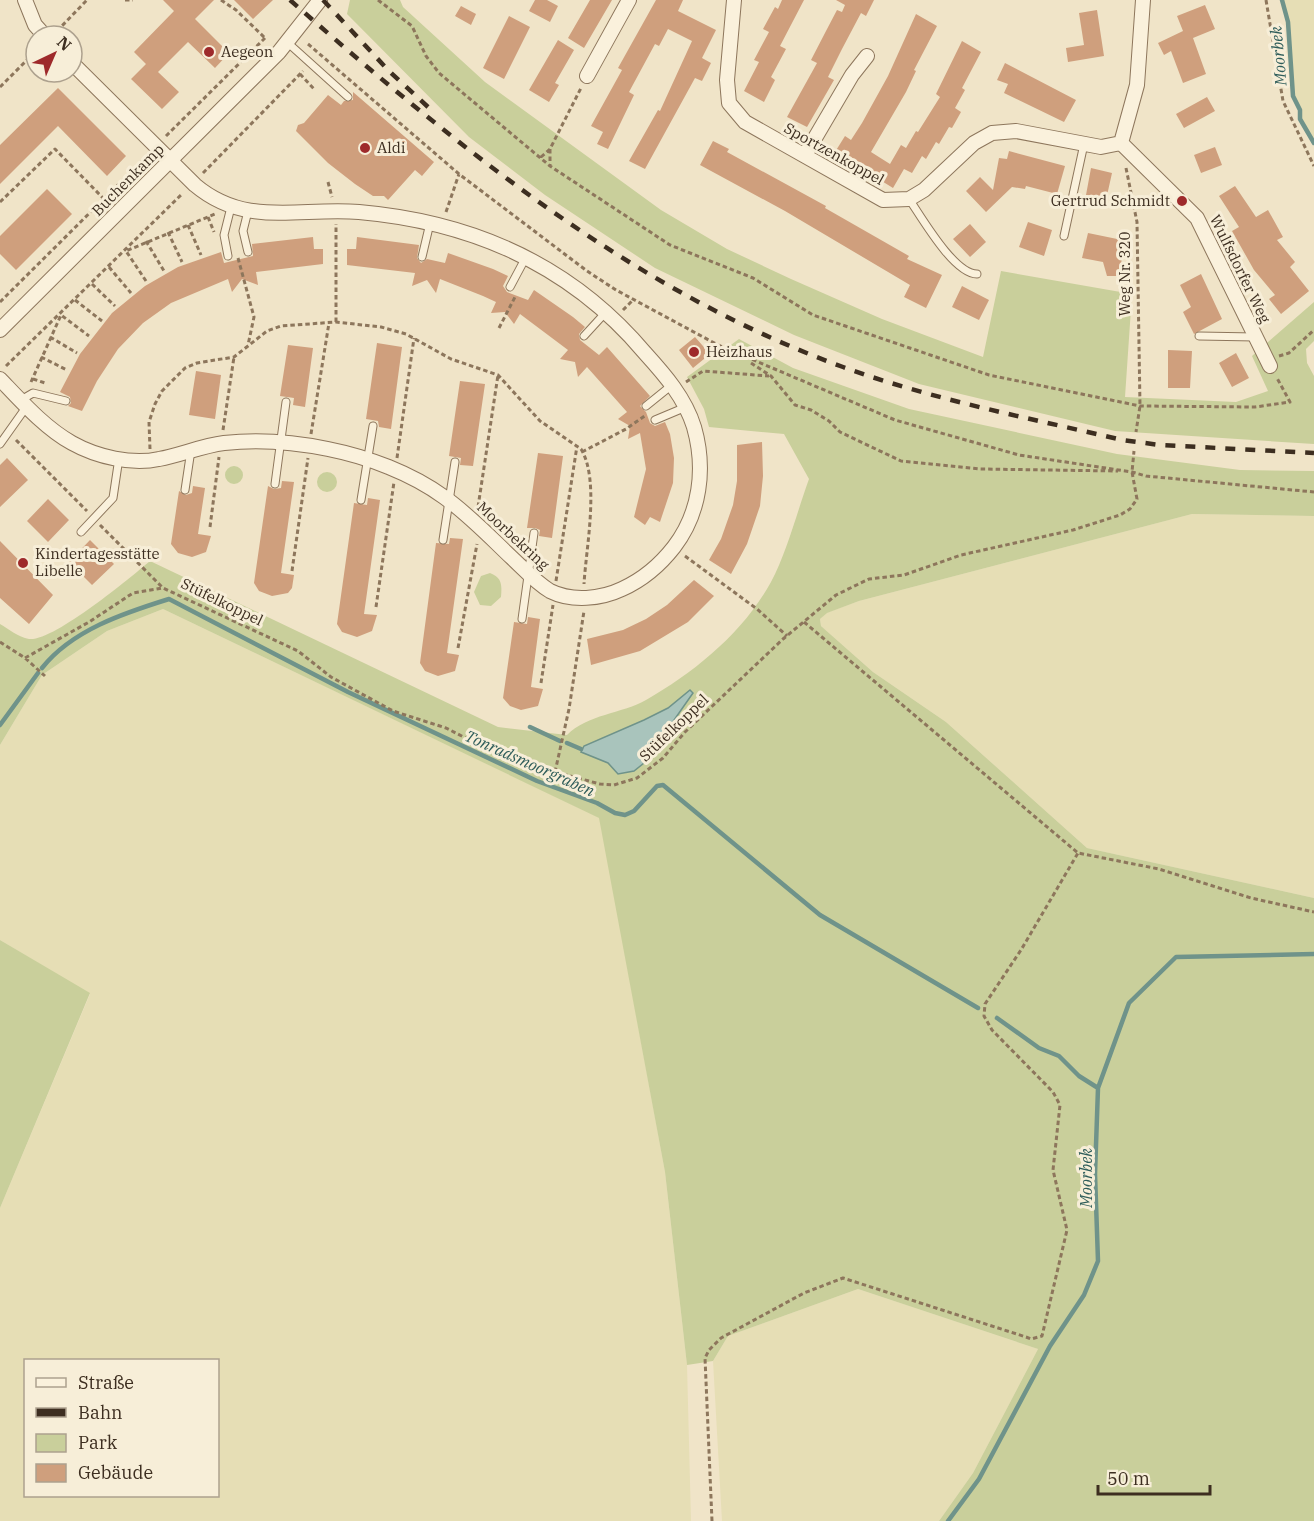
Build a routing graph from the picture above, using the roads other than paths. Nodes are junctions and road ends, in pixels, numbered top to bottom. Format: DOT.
graph roads {
  1 [pos="25,0"];
  2 [pos="320,0"];
  3 [pos="629,0"];
  4 [pos="734,0"];
  5 [pos="1143,0"];
  6 [pos="34,24"];
  7 [pos="287,43"];
  8 [pos="867,56"];
  9 [pos="84,75"];
  10 [pos="588,76"];
  11 [pos="348,97"];
  12 [pos="1121,143"];
  13 [pos="1084,144"];
  14 [pos="805,155"];
  15 [pos="170,160"];
  16 [pos="909,199"];
  17 [pos="227,206"];
  18 [pos="248,211"];
  19 [pos="436,224"];
  20 [pos="1064,236"];
  21 [pos="248,252"];
  22 [pos="228,256"];
  23 [pos="422,257"];
  24 [pos="526,257"];
  25 [pos="977,274"];
  26 [pos="510,287"];
  27 [pos="606,312"];
  28 [pos="0,330"];
  29 [pos="584,336"];
  30 [pos="1198,336"];
  31 [pos="1255,337"];
  32 [pos="1270,366"];
  33 [pos="0,380"];
  34 [pos="674,388"];
  35 [pos="25,400"];
  36 [pos="66,401"];
  37 [pos="286,402"];
  38 [pos="646,406"];
  39 [pos="686,407"];
  40 [pos="655,420"];
  41 [pos="373,426"];
  42 [pos="281,442"];
  43 [pos="0,444"];
  44 [pos="191,450"];
  45 [pos="119,458"];
  46 [pos="367,460"];
  47 [pos="455,462"];
  48 [pos="275,484"];
  49 [pos="185,490"];
  50 [pos="361,500"];
  51 [pos="450,502"];
  52 [pos="81,531"];
  53 [pos="534,533"];
  54 [pos="443,540"];
  55 [pos="529,574"];
  56 [pos="522,619"];
  1 -- 6 [label="street"];
  2 -- 7 [label="street, Buchenkamp"];
  3 -- 10 [label="street"];
  4 -- 14 [label="street, Sportzenkoppel"];
  5 -- 12 [label="street"];
  7 -- 11 [label="lane"];
  7 -- 15 [label="street, Buchenkamp"];
  8 -- 14 [label="street"];
  9 -- 15 [label="street, Moorbekring"];
  12 -- 13 [label="street"];
  12 -- 31 [label="street, Wulfsdorfer Weg"];
  13 -- 16 [label="street"];
  13 -- 20 [label="lane"];
  14 -- 16 [label="street, Sportzenkoppel"];
  15 -- 17 [label="street, Moorbekring"];
  15 -- 28 [label="street, Buchenkamp"];
  16 -- 25 [label="lane"];
  17 -- 18 [label="street, Moorbekring"];
  17 -- 22 [label="lane"];
  18 -- 19 [label="street, Moorbekring"];
  18 -- 21 [label="lane"];
  19 -- 23 [label="lane"];
  19 -- 24 [label="street, Moorbekring"];
  24 -- 26 [label="lane"];
  24 -- 27 [label="street, Moorbekring"];
  27 -- 29 [label="lane"];
  27 -- 34 [label="street, Moorbekring"];
  30 -- 31 [label="lane"];
  31 -- 32 [label="street, Wulfsdorfer Weg"];
  33 -- 35 [label="street, Moorbekring"];
  34 -- 38 [label="lane"];
  34 -- 39 [label="street, Moorbekring"];
  35 -- 36 [label="lane"];
  35 -- 43 [label="lane"];
  35 -- 45 [label="street, Moorbekring"];
  37 -- 42 [label="lane"];
  39 -- 40 [label="lane"];
  39 -- 55 [label="street, Moorbekring"];
  41 -- 46 [label="lane"];
  42 -- 44 [label="street, Moorbekring"];
  42 -- 46 [label="street, Moorbekring"];
  42 -- 48 [label="lane"];
  44 -- 45 [label="street, Moorbekring"];
  44 -- 49 [label="lane"];
  45 -- 52 [label="lane"];
  46 -- 50 [label="lane"];
  46 -- 51 [label="street, Moorbekring"];
  47 -- 51 [label="lane"];
  51 -- 54 [label="lane"];
  51 -- 55 [label="street, Moorbekring"];
  53 -- 55 [label="lane"];
  55 -- 56 [label="lane"];
}
